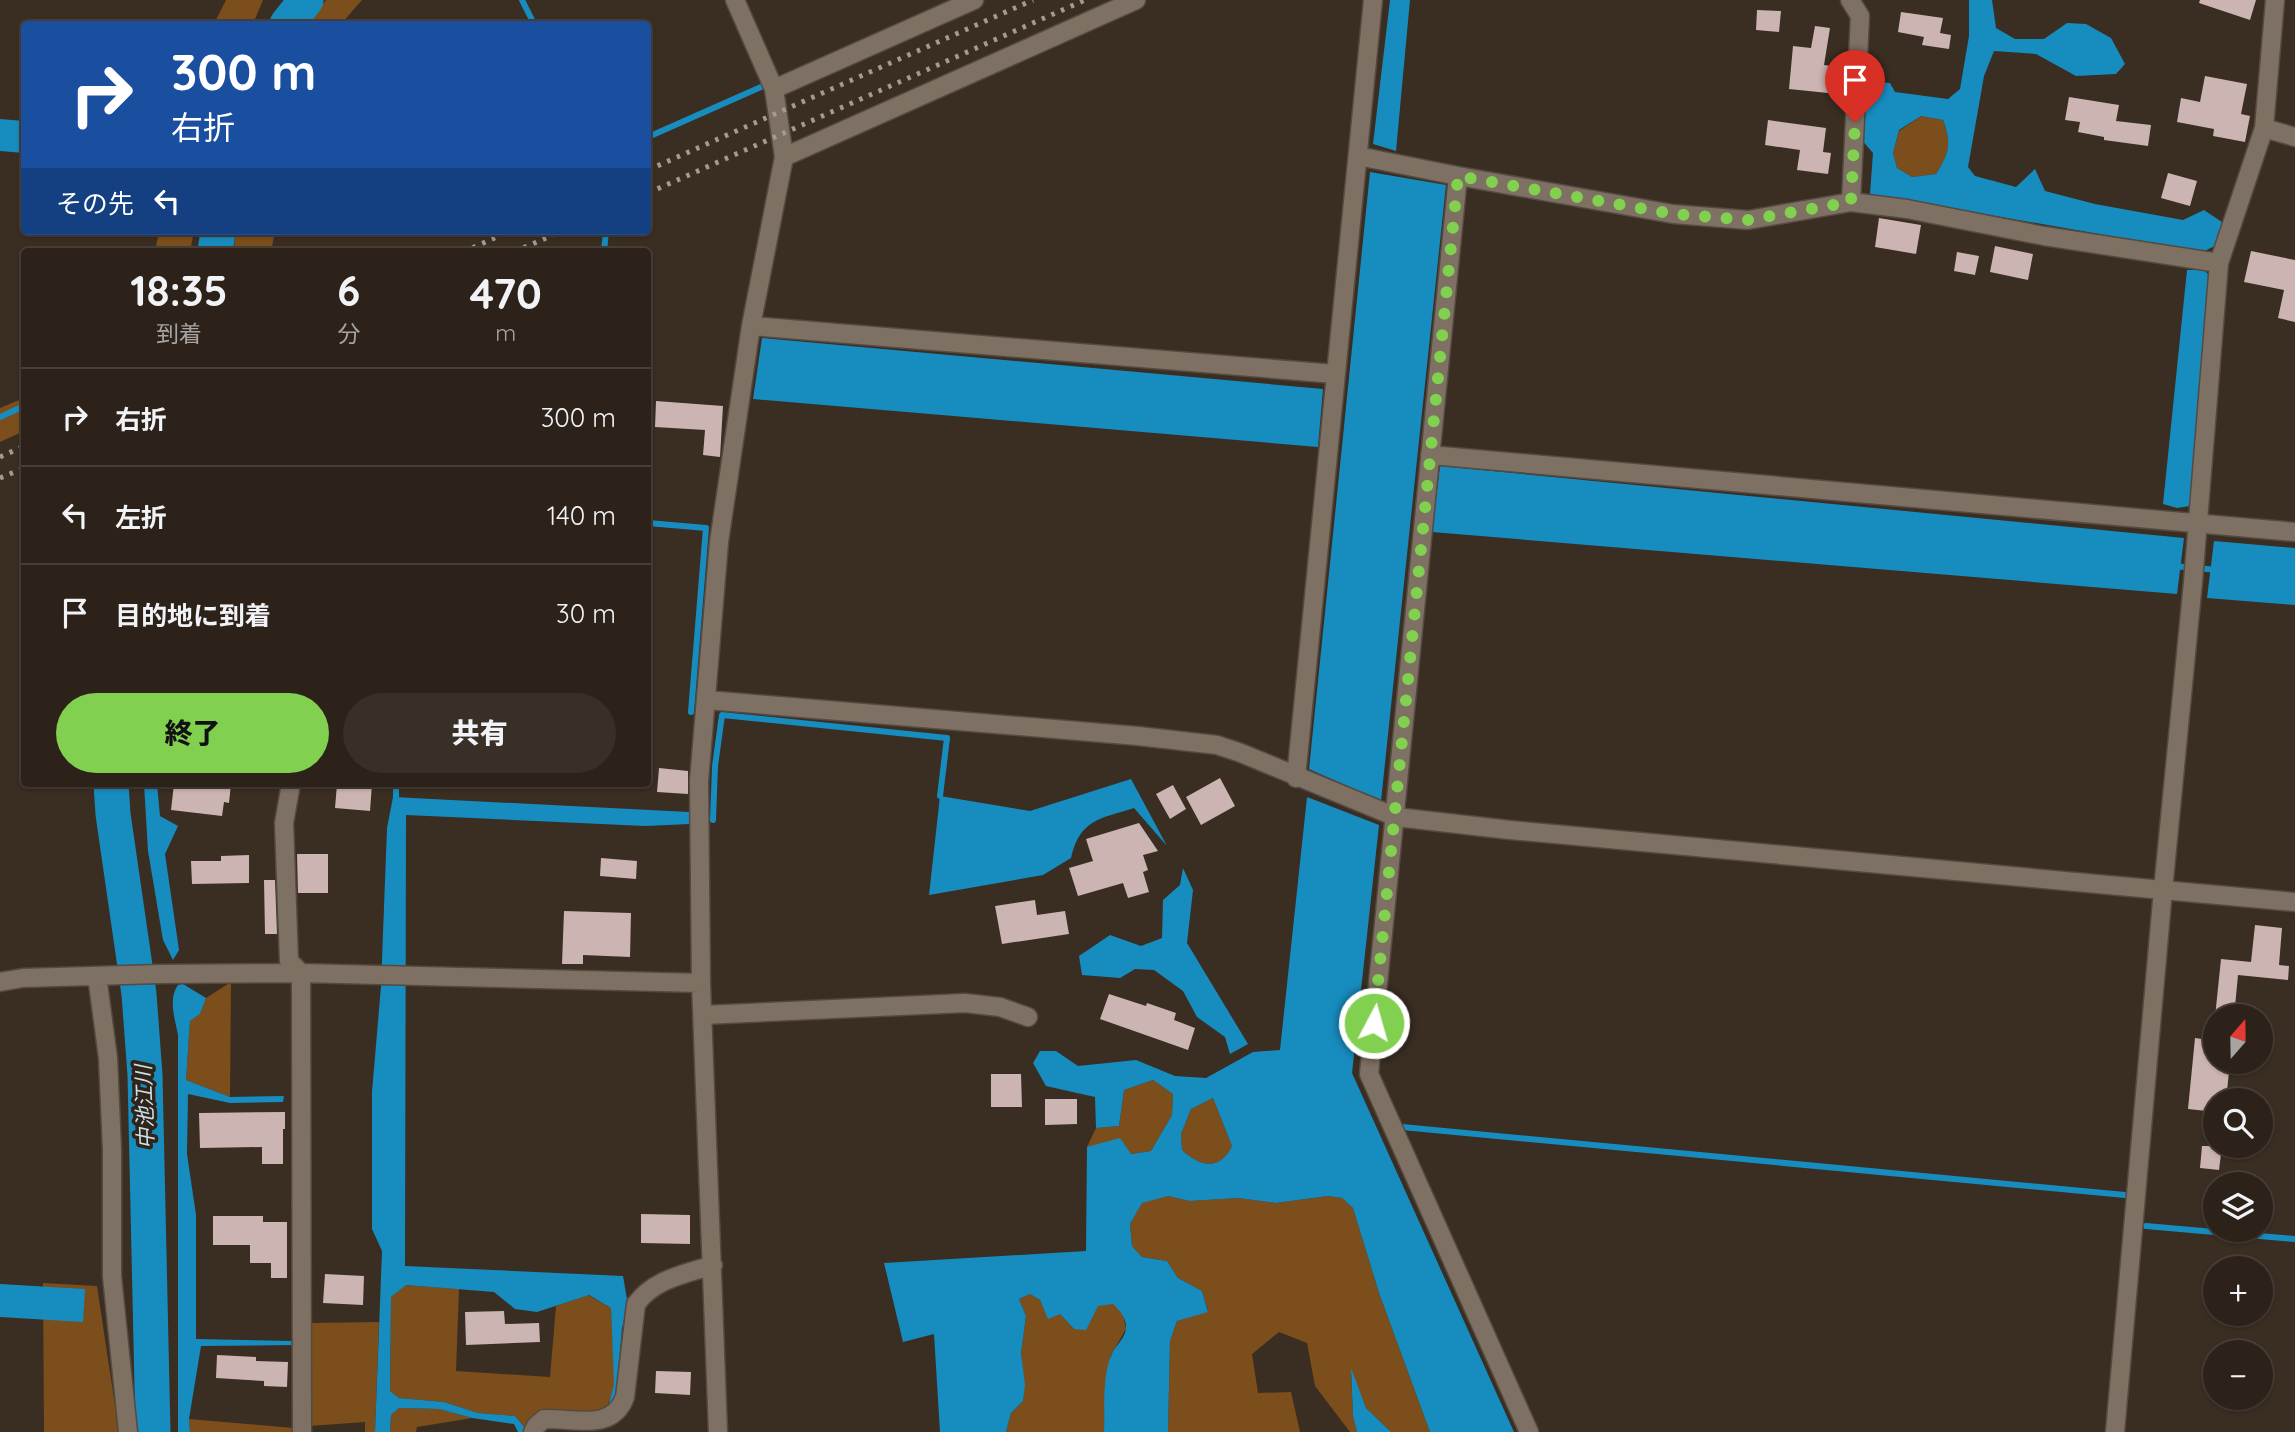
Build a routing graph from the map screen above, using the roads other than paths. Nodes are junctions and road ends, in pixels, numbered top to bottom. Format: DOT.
graph roads {
  1 [pos="735,0"];
  2 [pos="975,0"];
  3 [pos="1136,0"];
  4 [pos="1373,0"];
  5 [pos="1850,0"];
  6 [pos="2275,0"];
  7 [pos="774,89"];
  8 [pos="2264,128"];
  9 [pos="2295,137"];
  10 [pos="1358,156"];
  11 [pos="784,157"];
  12 [pos="1458,176"];
  13 [pos="1851,202"];
  14 [pos="2219,263"];
  15 [pos="751,326"];
  16 [pos="1335,374"];
  17 [pos="1430,454"];
  18 [pos="2198,523"];
  19 [pos="2295,532"];
  20 [pos="707,700"];
  21 [pos="1297,778"];
  22 [pos="290,787"];
  23 [pos="1396,817"];
  24 [pos="2163,890"];
  25 [pos="2295,902"];
  26 [pos="301,973"];
  27 [pos="97,976"];
  28 [pos="0,982"];
  29 [pos="701,983"];
  30 [pos="703,1015"];
  31 [pos="1028,1017"];
  32 [pos="713,1265"];
  33 [pos="128,1432"];
  34 [pos="302,1432"];
  35 [pos="533,1432"];
  36 [pos="718,1432"];
  37 [pos="1530,1432"];
  38 [pos="2115,1432"];
  1 -- 7 [label="street"];
  2 -- 7 [label="street"];
  3 -- 11 [label="street"];
  4 -- 10 [label="street"];
  5 -- 13 [label="street"];
  6 -- 8 [label="street"];
  7 -- 11 [label="street"];
  8 -- 9 [label="street"];
  8 -- 14 [label="street"];
  10 -- 12 [label="street"];
  10 -- 16 [label="street"];
  11 -- 15 [label="street"];
  12 -- 13 [label="street"];
  12 -- 17 [label="street"];
  13 -- 14 [label="street"];
  14 -- 18 [label="street"];
  15 -- 16 [label="street"];
  15 -- 20 [label="street"];
  16 -- 21 [label="street"];
  17 -- 18 [label="street"];
  17 -- 23 [label="street"];
  18 -- 19 [label="street"];
  18 -- 24 [label="street"];
  20 -- 21 [label="street"];
  20 -- 29 [label="street"];
  21 -- 23 [label="street"];
  22 -- 26 [label="street"];
  23 -- 24 [label="street"];
  23 -- 37 [label="street"];
  24 -- 25 [label="street"];
  24 -- 38 [label="street"];
  26 -- 27 [label="street"];
  26 -- 29 [label="street"];
  26 -- 34 [label="street"];
  27 -- 28 [label="street"];
  27 -- 33 [label="street"];
  29 -- 30 [label="street"];
  30 -- 31 [label="street"];
  30 -- 32 [label="street"];
  32 -- 35 [label="street"];
  32 -- 36 [label="street"];
}
